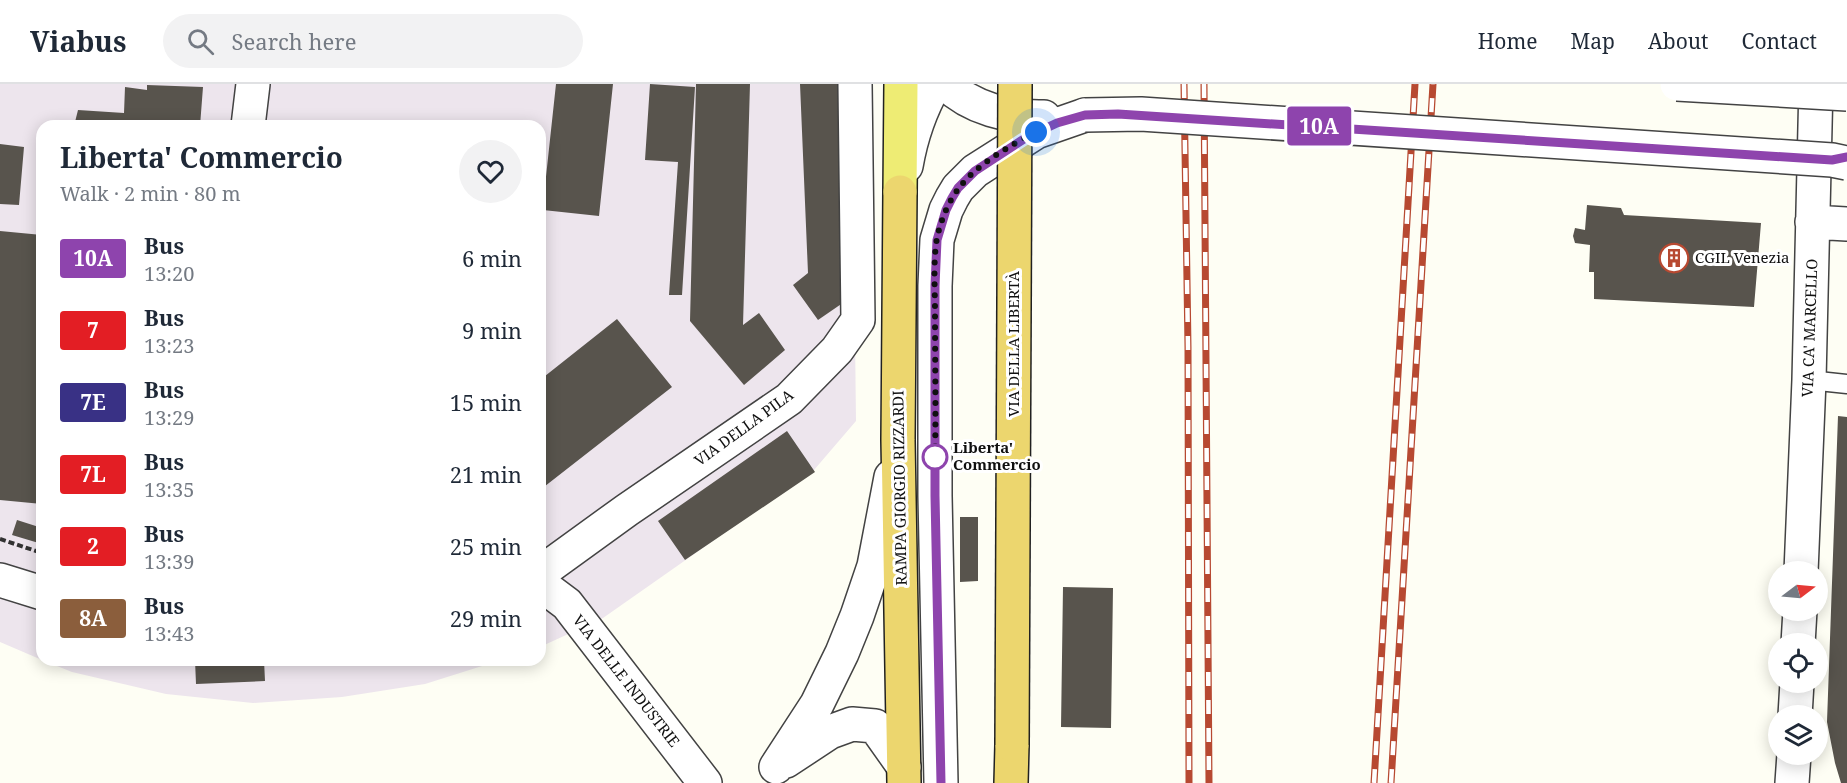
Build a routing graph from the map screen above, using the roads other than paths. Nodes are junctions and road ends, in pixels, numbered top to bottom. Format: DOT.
graph roads {
  1 [pos="253,84"];
  2 [pos="855,84"];
  3 [pos="901,84"];
  4 [pos="935,84"];
  5 [pos="946,84"];
  6 [pos="1016,84"];
  7 [pos="1677,84"];
  8 [pos="1816,84"];
  9 [pos="1847,94"];
  10 [pos="1085,115"];
  11 [pos="249,120"];
  12 [pos="1842,160"];
  13 [pos="900,192"];
  14 [pos="1812,222"];
  15 [pos="1847,224"];
  16 [pos="1809,380"];
  17 [pos="1847,384"];
  18 [pos="898,440"];
  19 [pos="1801,561"];
  20 [pos="546,569"];
  21 [pos="0,580"];
  22 [pos="546,589"];
  23 [pos="36,591"];
  24 [pos="1793,765"];
  25 [pos="767,775"];
  26 [pos="904,775"];
  27 [pos="705,783"];
  28 [pos="941,783"];
  29 [pos="1011,783"];
  30 [pos="1792,783"];
  1 -- 11 [label="street"];
  2 -- 20 [label="street, VIA DELLA PILA"];
  3 -- 13 [label="main road, RAMPA GIORGIO RIZZARDI"];
  4 -- 13 [label="street, RAMPA GIORGIO RIZZARDI"];
  5 -- 10 [label="street"];
  6 -- 29 [label="highway, VIA DELLA LIBERTÀ, bridge"];
  7 -- 9 [label="street, bridge"];
  8 -- 14 [label="street, VIA CA' MARCELLO"];
  10 -- 12 [label="street, bridge"];
  10 -- 28 [label="street, bridge"];
  13 -- 18 [label="highway, RAMPA GIORGIO RIZZARDI"];
  14 -- 15 [label="street"];
  14 -- 16 [label="street, VIA CA' MARCELLO"];
  16 -- 17 [label="lane"];
  16 -- 19 [label="street, VIA CA' MARCELLO"];
  18 -- 25 [label="street"];
  18 -- 26 [label="highway, RAMPA GIORGIO RIZZARDI"];
  21 -- 23 [label="street"];
  22 -- 27 [label="street, VIA DELLE INDUSTRIE"];
  24 -- 30 [label="street"];
  25 -- 26 [label="street"];
}
